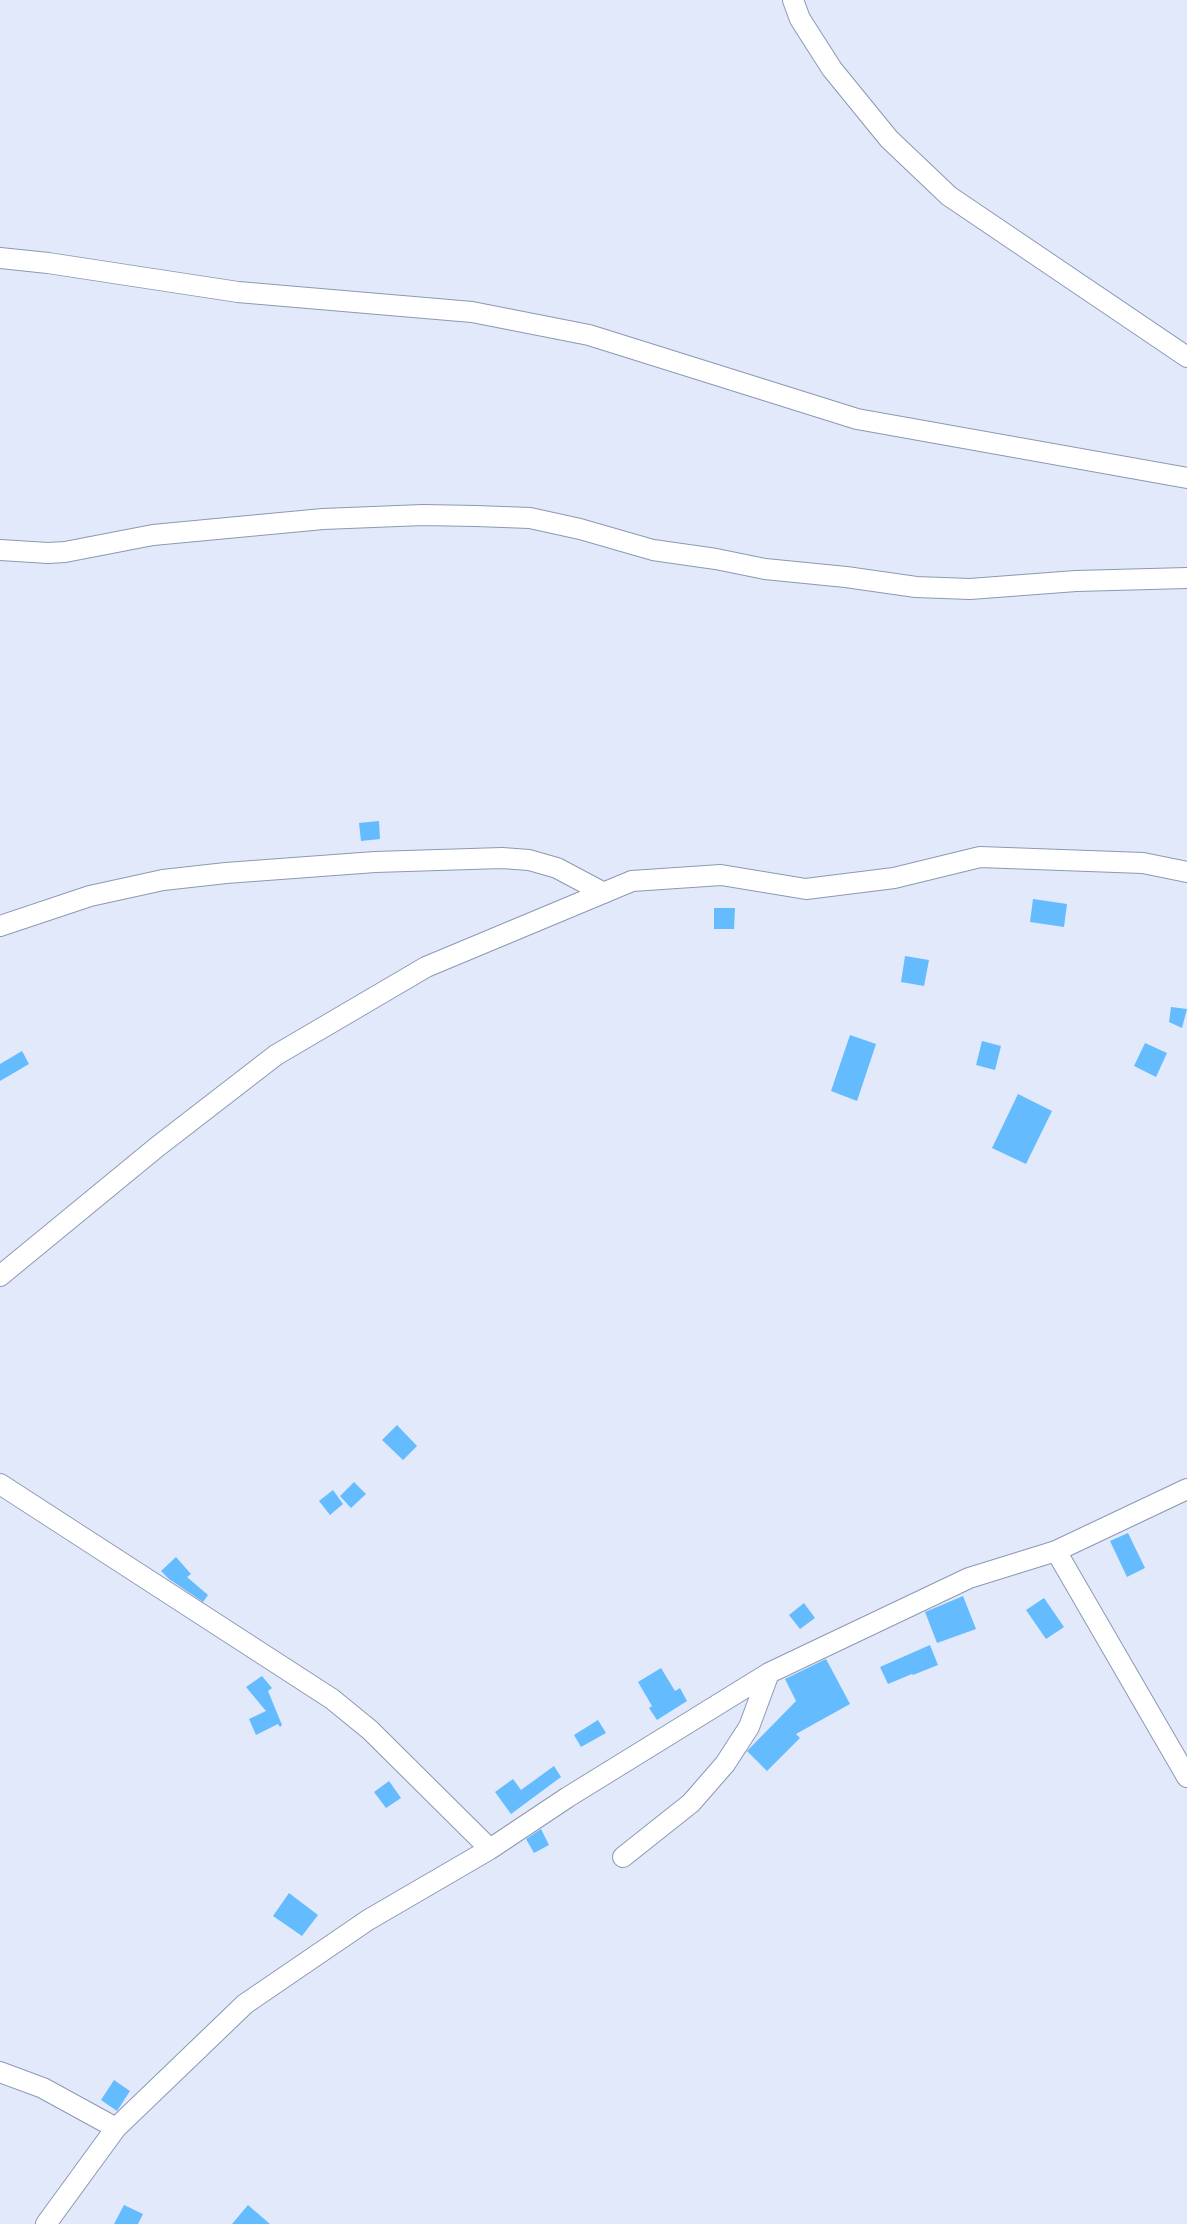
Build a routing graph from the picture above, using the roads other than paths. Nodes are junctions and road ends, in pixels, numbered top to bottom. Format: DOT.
graph roads {
  1 [pos="793,0"];
  2 [pos="0,258"];
  3 [pos="1187,357"];
  4 [pos="1187,478"];
  5 [pos="0,550"];
  6 [pos="1187,578"];
  7 [pos="1187,872"];
  8 [pos="604,893"];
  9 [pos="0,926"];
  10 [pos="0,1276"];
  11 [pos="0,1484"];
  12 [pos="1187,1489"];
  13 [pos="1056,1551"];
  14 [pos="769,1673"];
  15 [pos="1187,1777"];
  16 [pos="490,1848"];
  17 [pos="623,1857"];
  18 [pos="0,2072"];
  19 [pos="116,2128"];
  20 [pos="46,2224"];
  1 -- 3 [label="street"];
  2 -- 4 [label="street"];
  5 -- 6 [label="street"];
  7 -- 8 [label="street"];
  8 -- 9 [label="street"];
  8 -- 10 [label="street"];
  11 -- 16 [label="street"];
  12 -- 13 [label="street"];
  13 -- 14 [label="street"];
  13 -- 15 [label="street"];
  14 -- 16 [label="street"];
  14 -- 17 [label="street"];
  16 -- 19 [label="street"];
  18 -- 19 [label="street"];
  19 -- 20 [label="street"];
}
